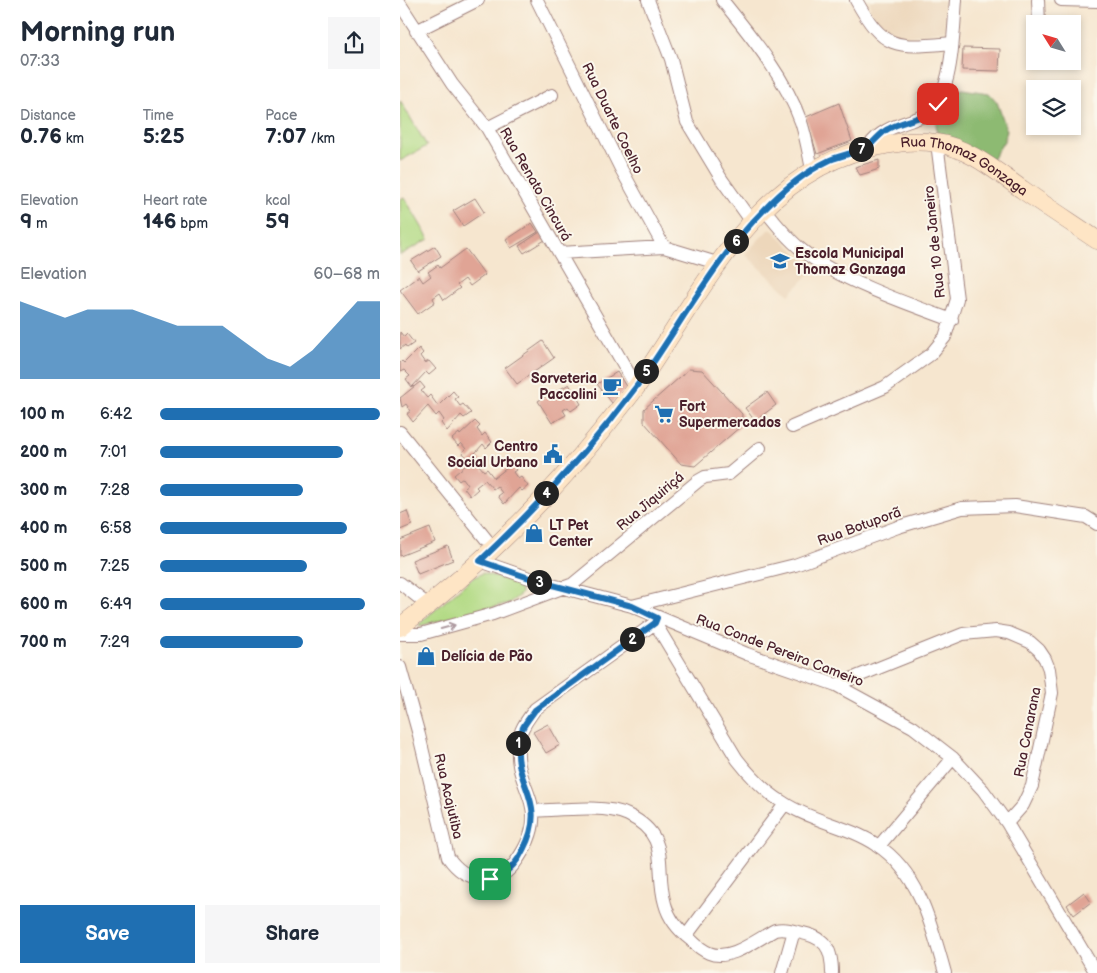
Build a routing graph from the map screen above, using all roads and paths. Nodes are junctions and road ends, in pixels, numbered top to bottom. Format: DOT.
graph roads {
  1 [pos="478,0"];
  2 [pos="536,0"];
  3 [pos="648,0"];
  4 [pos="722,0"];
  5 [pos="856,0"];
  6 [pos="956,0"];
  7 [pos="1038,0"];
  8 [pos="1061,0"];
  9 [pos="1097,1"];
  10 [pos="400,4"];
  11 [pos="1039,15"];
  12 [pos="416,30"];
  13 [pos="952,42"];
  14 [pos="552,95"];
  15 [pos="487,128"];
  16 [pos="937,143"];
  17 [pos="868,147"];
  18 [pos="812,170"];
  19 [pos="764,209"];
  20 [pos="752,222"];
  21 [pos="1097,240"];
  22 [pos="664,247"];
  23 [pos="558,253"];
  24 [pos="717,263"];
  25 [pos="952,320"];
  26 [pos="636,386"];
  27 [pos="792,427"];
  28 [pos="400,432"];
  29 [pos="760,448"];
  30 [pos="1097,524"];
  31 [pos="486,539"];
  32 [pos="480,561"];
  33 [pos="400,583"];
  34 [pos="564,589"];
  35 [pos="428,605"];
  36 [pos="632,606"];
  37 [pos="656,621"];
  38 [pos="400,627"];
  39 [pos="400,634"];
  40 [pos="400,667"];
  41 [pos="836,685"];
  42 [pos="953,758"];
  43 [pos="785,804"];
  44 [pos="534,811"];
  45 [pos="1007,823"];
  46 [pos="879,846"];
  47 [pos="794,931"];
  48 [pos="686,936"];
  49 [pos="782,973"];
  50 [pos="832,973"];
  51 [pos="944,973"];
  52 [pos="1096,973"];
  1 -- 12 [label="street"];
  2 -- 22 [label="street, Rua Duarte Coelho"];
  3 -- 20 [label="street"];
  4 -- 18 [label="street"];
  5 -- 13 [label="street"];
  6 -- 13 [label="street"];
  7 -- 11 [label="street"];
  8 -- 9 [label="street"];
  10 -- 12 [label="street, Rua Renato Cincurá"];
  12 -- 15 [label="street, Rua Renato Cincurá"];
  13 -- 17 [label="street"];
  14 -- 15 [label="street"];
  15 -- 23 [label="street, Rua Renato Cincurá"];
  16 -- 17 [label="main road, Rua Thomaz Gonzaga"];
  16 -- 21 [label="main road, Rua Thomaz Gonzaga"];
  16 -- 25 [label="street, Rua 10 de Janeiro"];
  17 -- 18 [label="main road, Rua Thomaz Gonzaga"];
  18 -- 19 [label="main road, Rua Thomaz Gonzaga"];
  19 -- 20 [label="main road, Rua Thomaz Gonzaga"];
  19 -- 25 [label="street"];
  20 -- 24 [label="main road, Rua Thomaz Gonzaga"];
  22 -- 23 [label="street"];
  22 -- 24 [label="street"];
  23 -- 26 [label="street, Rua Renato Cincurá"];
  24 -- 26 [label="main road, Rua Thomaz Gonzaga"];
  25 -- 27 [label="street, Rua 10 de Janeiro"];
  26 -- 32 [label="main road, Rua Thomaz Gonzaga"];
  28 -- 31 [label="street"];
  29 -- 34 [label="street, Rua Jiquiriçá"];
  30 -- 36 [label="street, Rua Botuporã"];
  32 -- 34 [label="street, Rua Conde Pereira Cameiro"];
  32 -- 35 [label="main road, Rua Thomaz Gonzaga"];
  33 -- 35 [label="street"];
  34 -- 36 [label="street, Rua Conde Pereira Cameiro"];
  39 -- 34 [label="street, Rua Jiquiriçá, one-way"];
  35 -- 38 [label="main road, Rua Thomaz Gonzaga"];
  36 -- 37 [label="street, Rua Conde Pereira Cameiro"];
  37 -- 41 [label="street, Rua Conde Pereira Cameiro"];
  37 -- 43 [label="street"];
  37 -- 44 [label="street"];
  40 -- 44 [label="street, Rua Acajutiba"];
  41 -- 42 [label="street, Rua Conde Pereira Cameiro"];
  41 -- 45 [label="street, Rua Canarana"];
  42 -- 45 [label="street, Rua Conde Pereira Cameiro"];
  42 -- 46 [label="street"];
  43 -- 46 [label="street"];
  43 -- 48 [label="street"];
  44 -- 48 [label="street"];
  45 -- 52 [label="street, Rua Conde Pereira Cameiro"];
  46 -- 51 [label="street"];
  47 -- 48 [label="street"];
  47 -- 49 [label="street"];
  47 -- 50 [label="street"];
}
